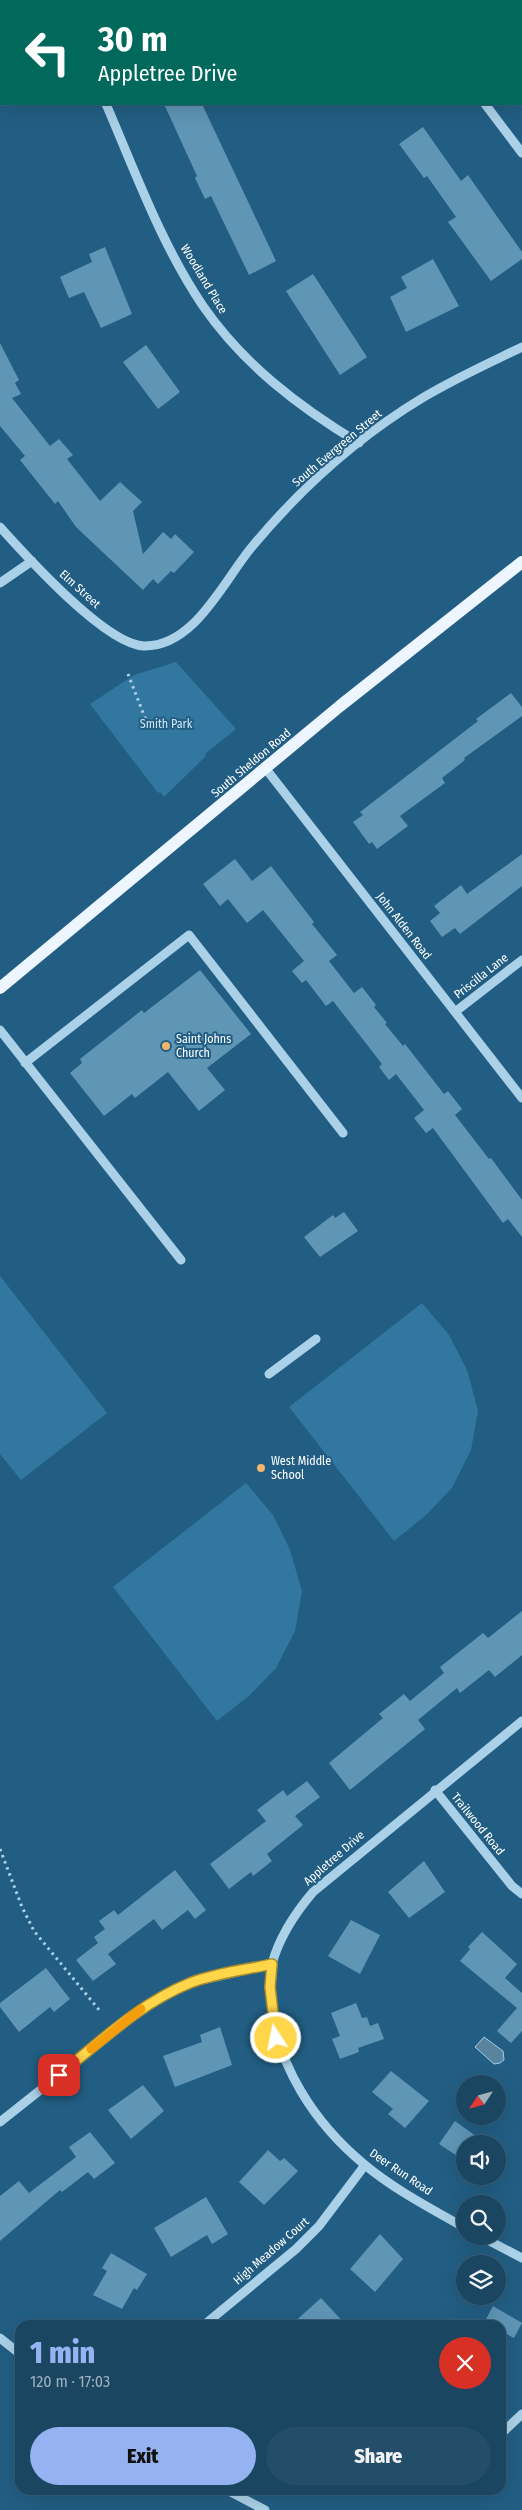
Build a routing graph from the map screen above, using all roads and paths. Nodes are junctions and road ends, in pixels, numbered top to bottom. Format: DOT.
graph roads {
  1 [pos="106,105"];
  2 [pos="486,105"];
  3 [pos="522,152"];
  4 [pos="522,347"];
  5 [pos="359,443"];
  6 [pos="0,527"];
  7 [pos="32,561"];
  8 [pos="522,562"];
  9 [pos="0,583"];
  10 [pos="157,645"];
  11 [pos="128,674"];
  12 [pos="147,723"];
  13 [pos="266,769"];
  14 [pos="522,960"];
  15 [pos="0,988"];
  16 [pos="455,1012"];
  17 [pos="0,1030"];
  18 [pos="26,1063"];
  19 [pos="522,1098"];
  20 [pos="343,1133"];
  21 [pos="181,1260"];
  22 [pos="316,1339"];
  23 [pos="269,1374"];
  24 [pos="522,1721"];
  25 [pos="435,1790"];
  26 [pos="0,1849"];
  27 [pos="522,1894"];
  28 [pos="272,1964"];
  29 [pos="100,2011"];
  30 [pos="0,2122"];
  31 [pos="366,2166"];
  32 [pos="456,2222"];
  33 [pos="497,2245"];
  34 [pos="522,2258"];
  35 [pos="210,2320"];
  36 [pos="0,2338"];
  37 [pos="15,2350"];
  38 [pos="522,2414"];
  39 [pos="506,2429"];
  40 [pos="236,2495"];
  41 [pos="265,2510"];
  1 -- 5 [label="street, Woodland Place"];
  2 -- 3 [label="street"];
  4 -- 5 [label="street, South Evergreen Street"];
  5 -- 10 [label="street, South Evergreen Street"];
  6 -- 7 [label="street, Elm Street"];
  7 -- 9 [label="street"];
  7 -- 10 [label="street, Elm Street"];
  8 -- 13 [label="main road, South Sheldon Road"];
  11 -- 12 [label="path"];
  13 -- 15 [label="main road, South Sheldon Road"];
  13 -- 16 [label="street, John Alden Road"];
  14 -- 16 [label="street, Priscilla Lane"];
  16 -- 19 [label="street, John Alden Road"];
  17 -- 18 [label="street"];
  18 -- 20 [label="street"];
  18 -- 21 [label="street"];
  22 -- 23 [label="street"];
  24 -- 25 [label="street, Appletree Drive"];
  25 -- 27 [label="street, Trailwood Road"];
  25 -- 28 [label="street, Appletree Drive"];
  26 -- 29 [label="path"];
  28 -- 30 [label="street"];
  28 -- 31 [label="street, Deer Run Road"];
  31 -- 32 [label="street, Deer Run Road"];
  31 -- 35 [label="street, High Meadow Court"];
  33 -- 34 [label="street"];
  36 -- 37 [label="street"];
  38 -- 39 [label="street"];
  40 -- 41 [label="street"];
}
